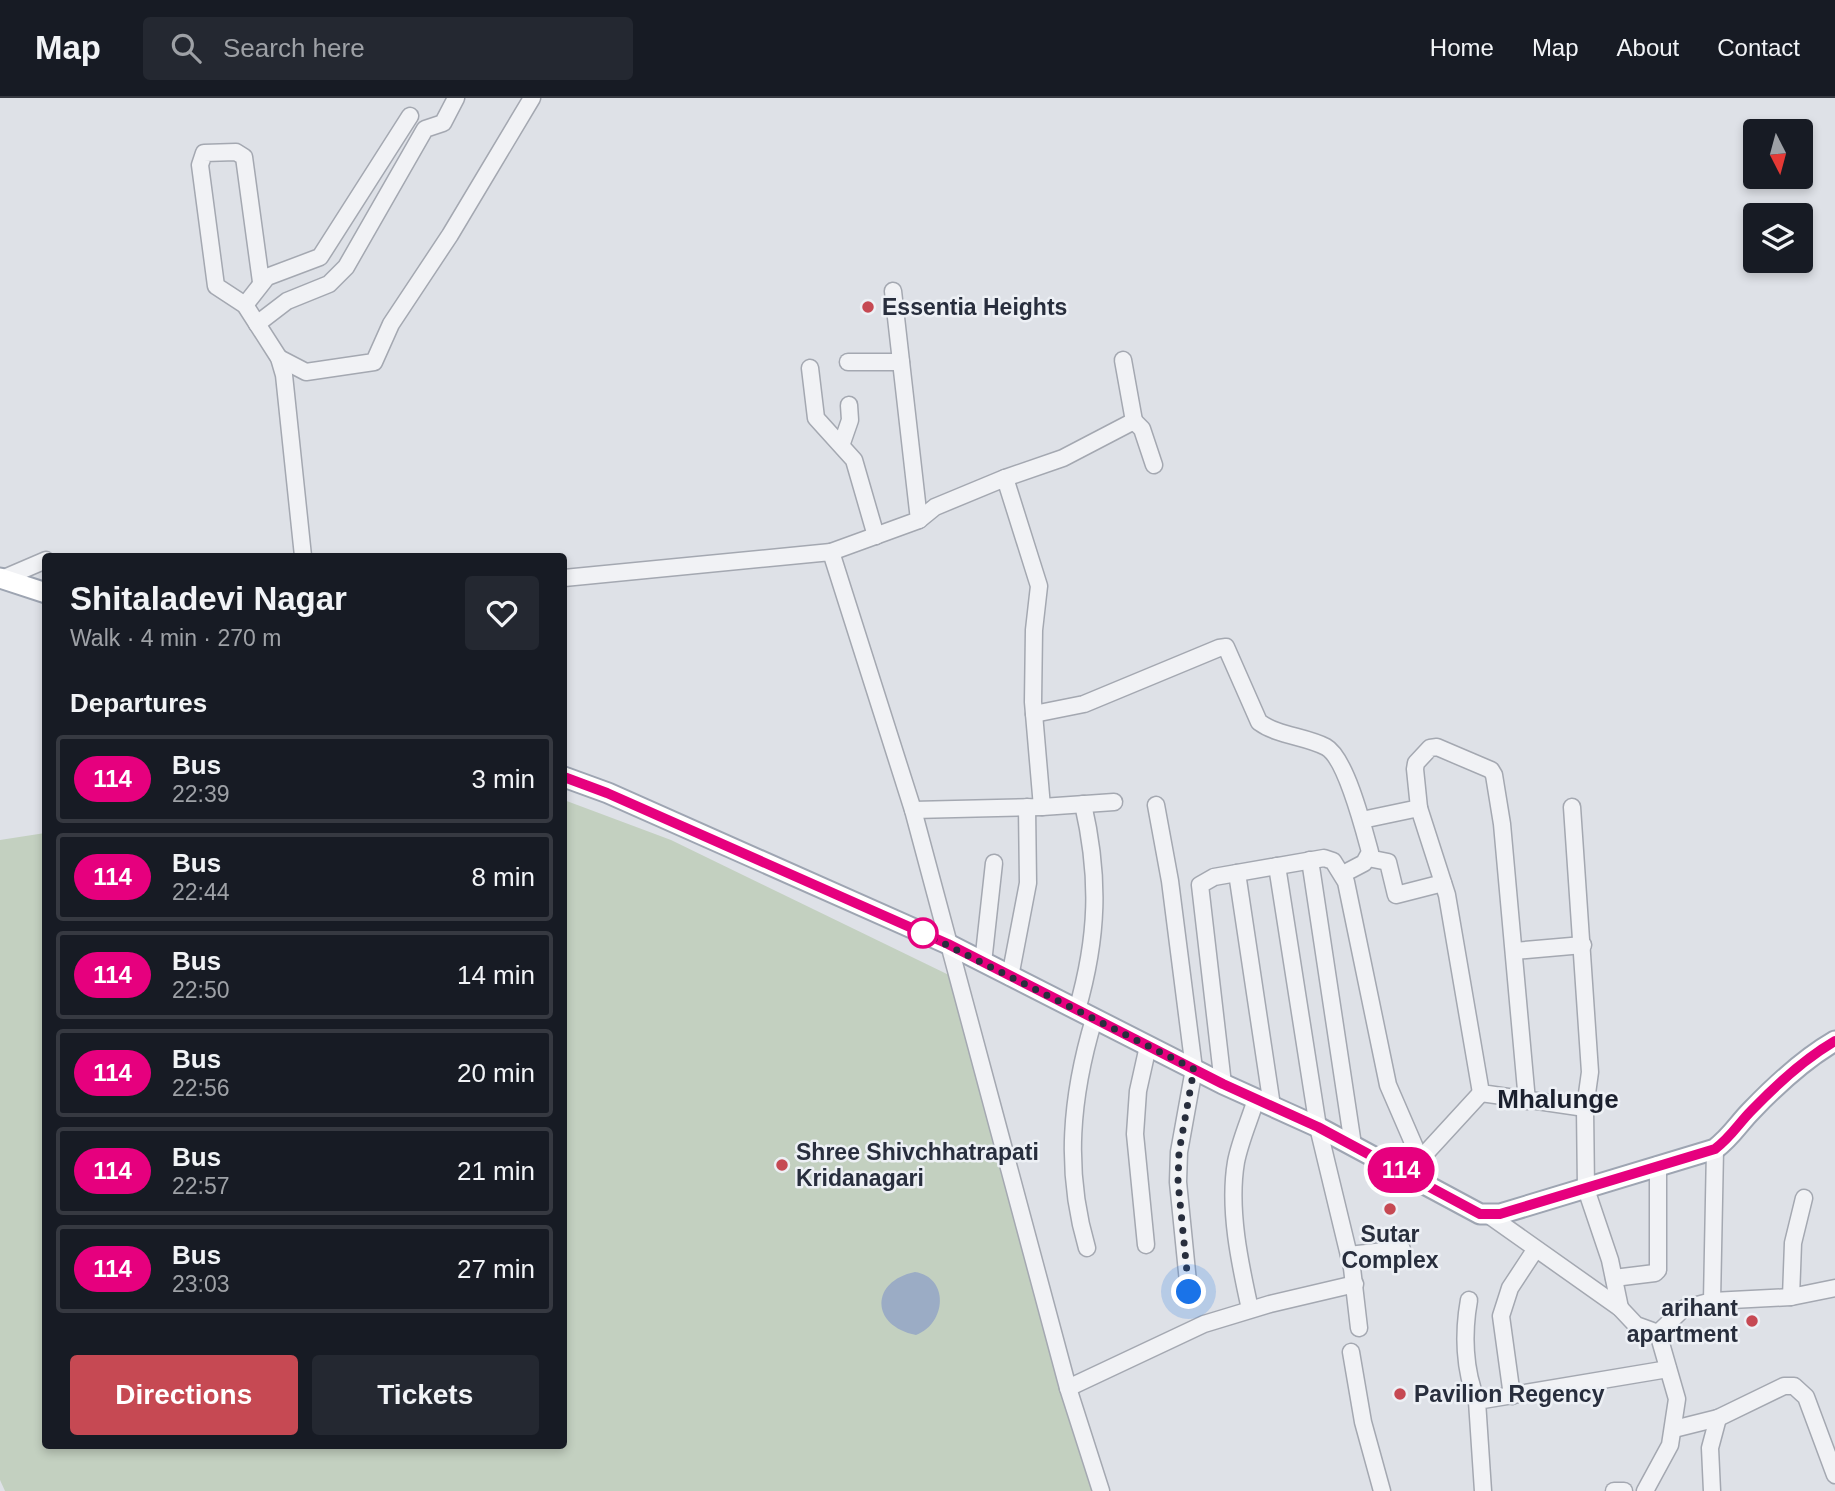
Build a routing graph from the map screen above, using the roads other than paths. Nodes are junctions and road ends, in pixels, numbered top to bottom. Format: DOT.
graph roads {
  1 [pos="456,98"];
  2 [pos="532,98"];
  3 [pos="410,116"];
  4 [pos="261,282"];
  5 [pos="893,291"];
  6 [pos="245,305"];
  7 [pos="257,324"];
  8 [pos="279,358"];
  9 [pos="1123,360"];
  10 [pos="848,362"];
  11 [pos="901,362"];
  12 [pos="810,368"];
  13 [pos="849,405"];
  14 [pos="1134,421"];
  15 [pos="842,443"];
  16 [pos="1154,465"];
  17 [pos="1005,478"];
  18 [pos="919,520"];
  19 [pos="876,536"];
  20 [pos="831,552"];
  21 [pos="303,553"];
  22 [pos="42,561"];
  23 [pos="1,576"];
  24 [pos="567,578"];
  25 [pos="42,591"];
  26 [pos="1034,715"];
  27 [pos="567,778"];
  28 [pos="1114,802"];
  29 [pos="1083,804"];
  30 [pos="1156,805"];
  31 [pos="1034,807"];
  32 [pos="1572,807"];
  33 [pos="1419,808"];
  34 [pos="913,810"];
  35 [pos="1362,820"];
  36 [pos="1368,858"];
  37 [pos="1310,860"];
  38 [pos="994,863"];
  39 [pos="1277,866"];
  40 [pos="1237,873"];
  41 [pos="1343,874"];
  42 [pos="1443,883"];
  43 [pos="948,944"];
  44 [pos="1583,945"];
  45 [pos="1514,951"];
  46 [pos="983,963"];
  47 [pos="1010,977"];
  48 [pos="1086,1014"];
  49 [pos="1835,1041"];
  50 [pos="1148,1046"];
  51 [pos="1194,1069"];
  52 [pos="1223,1084"];
  53 [pos="1481,1093"];
  54 [pos="1527,1101"];
  55 [pos="1264,1102"];
  56 [pos="1585,1108"];
  57 [pos="1318,1127"];
  58 [pos="1353,1145"];
  59 [pos="1715,1149"];
  60 [pos="1658,1165"];
  61 [pos="1414,1166"];
  62 [pos="1586,1189"];
  63 [pos="1804,1198"];
  64 [pos="1490,1216"];
  65 [pos="1146,1245"];
  66 [pos="1087,1248"];
  67 [pos="1402,1249"];
  68 [pos="1535,1250"];
  69 [pos="1349,1255"];
  70 [pos="1614,1278"];
  71 [pos="1354,1284"];
  72 [pos="1835,1288"];
  73 [pos="1189,1292"];
  74 [pos="1791,1297"];
  75 [pos="1469,1300"];
  76 [pos="1712,1301"];
  77 [pos="1620,1308"];
  78 [pos="1251,1309"];
  79 [pos="1359,1328"];
  80 [pos="1658,1333"];
  81 [pos="1352,1352"];
  82 [pos="1668,1369"];
  83 [pos="1068,1388"];
  84 [pos="1512,1396"];
  85 [pos="1477,1401"];
  86 [pos="1718,1418"];
  87 [pos="1674,1429"];
  88 [pos="1835,1475"];
  89 [pos="1101,1491"];
  90 [pos="1382,1491"];
  91 [pos="1483,1491"];
  92 [pos="1614,1491"];
  93 [pos="1624,1491"];
  94 [pos="1645,1491"];
  95 [pos="1712,1491"];
  1 -- 7 [label="street"];
  2 -- 8 [label="street"];
  3 -- 4 [label="street"];
  4 -- 6 [label="street"];
  4 -- 6 [label="street"];
  5 -- 11 [label="street"];
  6 -- 7 [label="street"];
  7 -- 8 [label="street"];
  8 -- 21 [label="street"];
  9 -- 14 [label="street"];
  10 -- 11 [label="street"];
  11 -- 18 [label="street"];
  12 -- 15 [label="street"];
  13 -- 15 [label="street"];
  14 -- 16 [label="street"];
  14 -- 17 [label="street"];
  15 -- 19 [label="street"];
  17 -- 18 [label="street"];
  17 -- 26 [label="street"];
  18 -- 19 [label="street"];
  19 -- 20 [label="street"];
  20 -- 24 [label="street"];
  20 -- 34 [label="street"];
  22 -- 23 [label="street"];
  23 -- 25 [label="main road"];
  26 -- 31 [label="street"];
  26 -- 35 [label="street"];
  27 -- 43 [label="main road"];
  28 -- 29 [label="street"];
  29 -- 31 [label="street"];
  29 -- 48 [label="street"];
  30 -- 51 [label="street"];
  31 -- 34 [label="street"];
  31 -- 47 [label="street"];
  32 -- 44 [label="street"];
  33 -- 35 [label="street"];
  33 -- 42 [label="street"];
  33 -- 45 [label="street"];
  34 -- 43 [label="street"];
  35 -- 36 [label="street"];
  36 -- 41 [label="street"];
  36 -- 42 [label="street"];
  37 -- 39 [label="street"];
  37 -- 41 [label="street"];
  37 -- 58 [label="street"];
  38 -- 46 [label="street"];
  39 -- 40 [label="street"];
  39 -- 57 [label="street"];
  40 -- 52 [label="street"];
  40 -- 55 [label="street"];
  41 -- 61 [label="street"];
  42 -- 53 [label="street"];
  43 -- 46 [label="main road"];
  43 -- 83 [label="street"];
  44 -- 45 [label="street"];
  44 -- 56 [label="street"];
  45 -- 54 [label="street"];
  46 -- 47 [label="main road"];
  47 -- 48 [label="main road"];
  48 -- 50 [label="main road"];
  48 -- 66 [label="street"];
  49 -- 59 [label="main road"];
  50 -- 51 [label="main road"];
  50 -- 65 [label="street"];
  51 -- 52 [label="main road"];
  51 -- 73 [label="street"];
  52 -- 55 [label="main road"];
  53 -- 54 [label="street"];
  53 -- 61 [label="street"];
  54 -- 56 [label="street"];
  55 -- 57 [label="main road"];
  55 -- 78 [label="street"];
  56 -- 62 [label="street"];
  57 -- 58 [label="main road"];
  57 -- 69 [label="street"];
  58 -- 61 [label="main road"];
  59 -- 60 [label="main road"];
  59 -- 76 [label="street"];
  60 -- 62 [label="main road"];
  60 -- 70 [label="street"];
  61 -- 64 [label="main road"];
  62 -- 64 [label="main road"];
  62 -- 70 [label="street"];
  63 -- 74 [label="street"];
  64 -- 68 [label="street"];
  67 -- 69 [label="street"];
  68 -- 77 [label="street"];
  68 -- 84 [label="street"];
  69 -- 71 [label="street"];
  70 -- 77 [label="street"];
  71 -- 78 [label="street"];
  71 -- 79 [label="street"];
  72 -- 74 [label="street"];
  74 -- 76 [label="street"];
  75 -- 85 [label="street"];
  76 -- 80 [label="street"];
  77 -- 80 [label="street"];
  78 -- 83 [label="street"];
  80 -- 82 [label="street"];
  81 -- 90 [label="street"];
  82 -- 84 [label="street"];
  82 -- 87 [label="street"];
  83 -- 89 [label="street"];
  84 -- 85 [label="street"];
  85 -- 91 [label="street"];
  86 -- 87 [label="street"];
  86 -- 88 [label="street"];
  86 -- 95 [label="street"];
  87 -- 94 [label="street"];
  92 -- 93 [label="street"];
}
